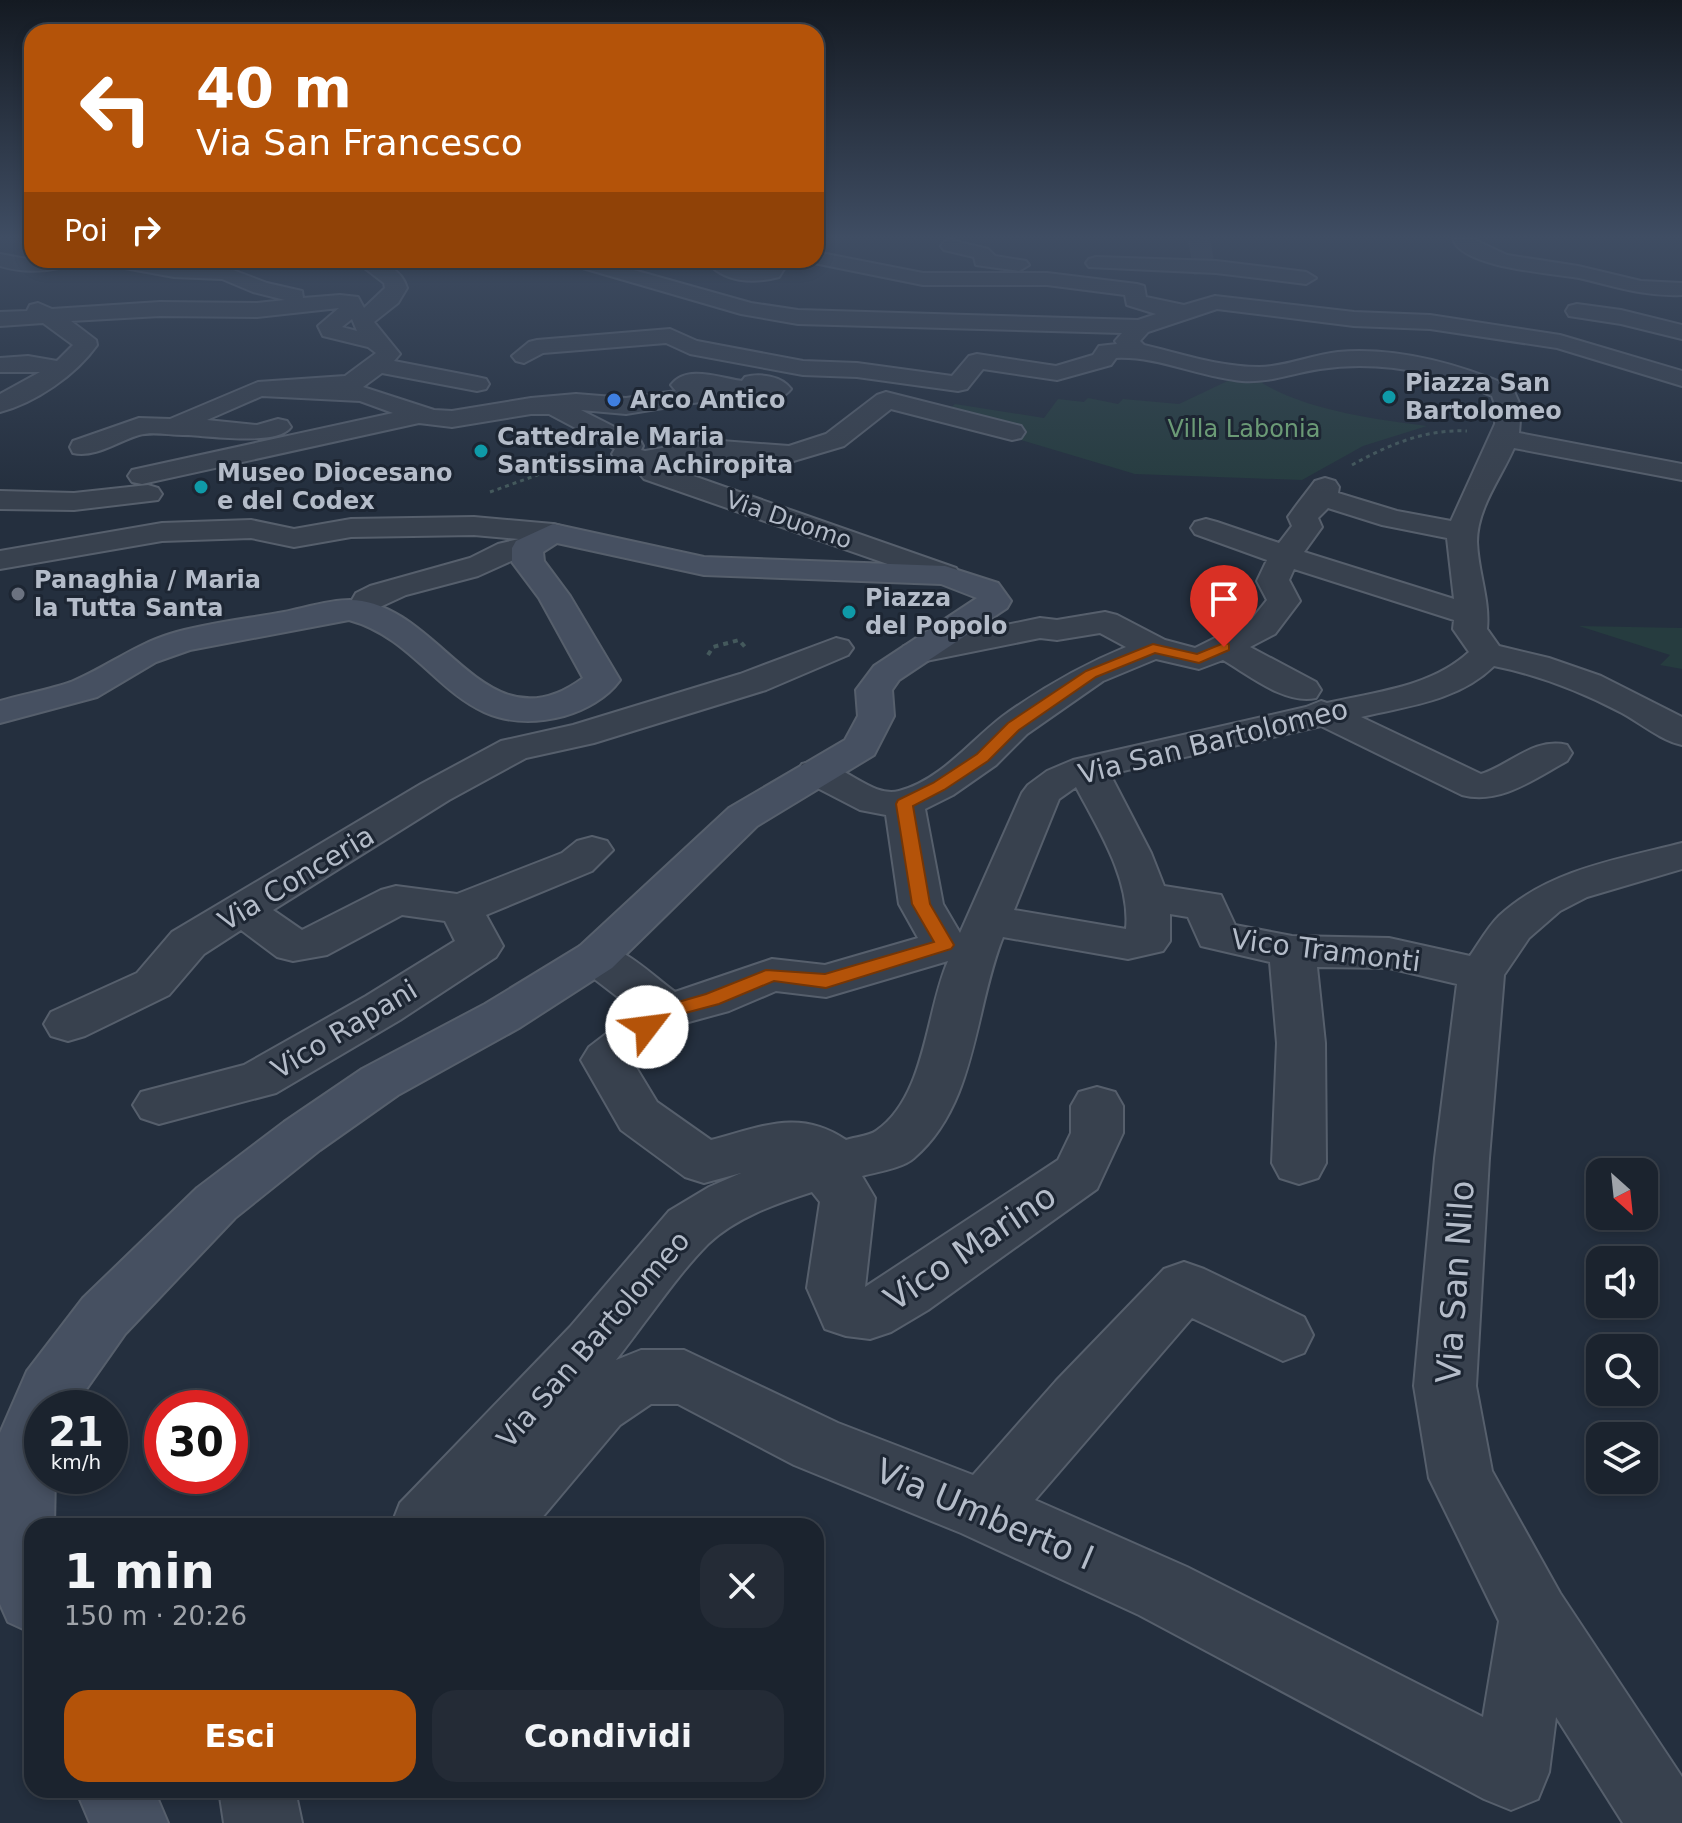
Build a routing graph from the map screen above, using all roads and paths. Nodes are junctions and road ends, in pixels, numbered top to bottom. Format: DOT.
graph roads {
  1 [pos="62,324"];
  2 [pos="332,324"];
  3 [pos="364,324"];
  4 [pos="721,324"];
  5 [pos="905,324"];
  6 [pos="1166,324"];
  7 [pos="1444,324"];
  8 [pos="1650,324"];
  9 [pos="1682,332"];
  10 [pos="1138,339"];
  11 [pos="373,340"];
  12 [pos="685,344"];
  13 [pos="589,345"];
  14 [pos="524,356"];
  15 [pos="0,365"];
  16 [pos="376,365"];
  17 [pos="695,367"];
  18 [pos="58,368"];
  19 [pos="857,370"];
  20 [pos="809,377"];
  21 [pos="1682,379"];
  22 [pos="477,384"];
  23 [pos="278,389"];
  24 [pos="886,400"];
  25 [pos="0,404"];
  26 [pos="554,406"];
  27 [pos="626,406"];
  28 [pos="419,415"];
  29 [pos="172,424"];
  30 [pos="1012,432"];
  31 [pos="1506,436"];
  32 [pos="321,438"];
  33 [pos="592,441"];
  34 [pos="634,457"];
  35 [pos="1682,472"];
  36 [pos="145,485"];
  37 [pos="1330,485"];
  38 [pos="0,500"];
  39 [pos="1206,528"];
  40 [pos="161,532"];
  41 [pos="1463,532"];
  42 [pos="540,540"];
  43 [pos="1284,557"];
  44 [pos="0,560"];
  45 [pos="945,575"];
  46 [pos="368,600"];
  47 [pos="1473,615"];
  48 [pos="1224,647"];
  49 [pos="836,648"];
  50 [pos="1153,648"];
  51 [pos="916,653"];
  52 [pos="1487,654"];
  53 [pos="1312,701"];
  54 [pos="552,708"];
  55 [pos="0,712"];
  56 [pos="1682,734"];
  57 [pos="534,744"];
  58 [pos="1553,753"];
  59 [pos="1087,768"];
  60 [pos="816,772"];
  61 [pos="904,804"];
  62 [pos="592,850"];
  63 [pos="1682,856"];
  64 [pos="1144,897"];
  65 [pos="461,909"];
  66 [pos="243,910"];
  67 [pos="969,939"];
  68 [pos="1292,951"];
  69 [pos="596,957"];
  70 [pos="1481,974"];
  71 [pos="668,1011"];
  72 [pos="68,1024"];
  73 [pos="159,1105"];
  74 [pos="1097,1106"];
  75 [pos="1299,1163"];
  76 [pos="832,1166"];
  77 [pos="1283,1335"];
  78 [pos="984,1511"];
  79 [pos="431,1518"];
  80 [pos="499,1518"];
  81 [pos="24,1567"];
  82 [pos="1535,1618"];
  83 [pos="118,1798"];
  84 [pos="129,1823"];
  85 [pos="1667,1823"];
  1 -- 18 [label="street"];
  2 -- 11 [label="street"];
  3 -- 11 [label="street"];
  4 -- 12 [label="street"];
  5 -- 10 [label="street"];
  6 -- 10 [label="street"];
  7 -- 21 [label="street"];
  8 -- 9 [label="street"];
  10 -- 19 [label="street"];
  10 -- 31 [label="street"];
  11 -- 16 [label="street"];
  12 -- 13 [label="street"];
  12 -- 19 [label="street"];
  13 -- 14 [label="street"];
  13 -- 17 [label="street"];
  15 -- 18 [label="street"];
  16 -- 22 [label="street"];
  16 -- 23 [label="street"];
  17 -- 20 [label="street"];
  17 -- 27 [label="street"];
  18 -- 25 [label="street"];
  19 -- 20 [label="street"];
  20 -- 24 [label="street"];
  23 -- 28 [label="street"];
  23 -- 29 [label="street"];
  24 -- 30 [label="street"];
  24 -- 34 [label="street"];
  26 -- 27 [label="street"];
  26 -- 28 [label="street"];
  26 -- 33 [label="street"];
  27 -- 33 [label="street"];
  28 -- 32 [label="street"];
  29 -- 32 [label="street"];
  29 -- 36 [label="street"];
  31 -- 35 [label="street"];
  31 -- 37 [label="path"];
  31 -- 41 [label="street"];
  32 -- 36 [label="street"];
  33 -- 34 [label="street"];
  34 -- 45 [label="street, Via Duomo"];
  36 -- 38 [label="street"];
  36 -- 40 [label="street"];
  37 -- 41 [label="street"];
  37 -- 43 [label="street"];
  39 -- 43 [label="street"];
  40 -- 42 [label="street"];
  40 -- 44 [label="street"];
  41 -- 47 [label="street"];
  42 -- 45 [label="main road"];
  42 -- 46 [label="street"];
  42 -- 54 [label="main road"];
  43 -- 47 [label="street"];
  43 -- 48 [label="street"];
  45 -- 51 [label="main road"];
  47 -- 52 [label="street"];
  48 -- 50 [label="street"];
  48 -- 53 [label="street"];
  49 -- 57 [label="street, Via Conceria"];
  50 -- 51 [label="street"];
  50 -- 61 [label="street"];
  51 -- 60 [label="main road"];
  52 -- 53 [label="street, Via San Bartolomeo"];
  52 -- 56 [label="street"];
  53 -- 58 [label="street"];
  53 -- 59 [label="street, Via San Bartolomeo"];
  54 -- 55 [label="main road"];
  54 -- 57 [label="street"];
  57 -- 66 [label="street, Via Conceria"];
  59 -- 64 [label="street"];
  59 -- 67 [label="street, Via San Bartolomeo"];
  60 -- 61 [label="street"];
  60 -- 69 [label="main road"];
  61 -- 67 [label="street"];
  62 -- 65 [label="street"];
  63 -- 70 [label="street, Via San Nilo"];
  64 -- 67 [label="street"];
  64 -- 68 [label="street, Vico Tramonti"];
  65 -- 66 [label="street"];
  65 -- 73 [label="street, Vico Rapani"];
  66 -- 72 [label="street, Via Conceria"];
  67 -- 71 [label="street"];
  67 -- 76 [label="street, Via San Bartolomeo"];
  68 -- 70 [label="street, Vico Tramonti"];
  68 -- 75 [label="street"];
  69 -- 71 [label="street"];
  69 -- 81 [label="main road"];
  70 -- 82 [label="street, Via San Nilo"];
  71 -- 76 [label="street"];
  74 -- 76 [label="street, Vico Marino"];
  76 -- 79 [label="street, Via San Bartolomeo"];
  77 -- 78 [label="street"];
  78 -- 80 [label="street, Via Umberto I"];
  78 -- 82 [label="street, Via Umberto I"];
  82 -- 85 [label="street, Via San Nilo"];
  83 -- 84 [label="main road"];
}
